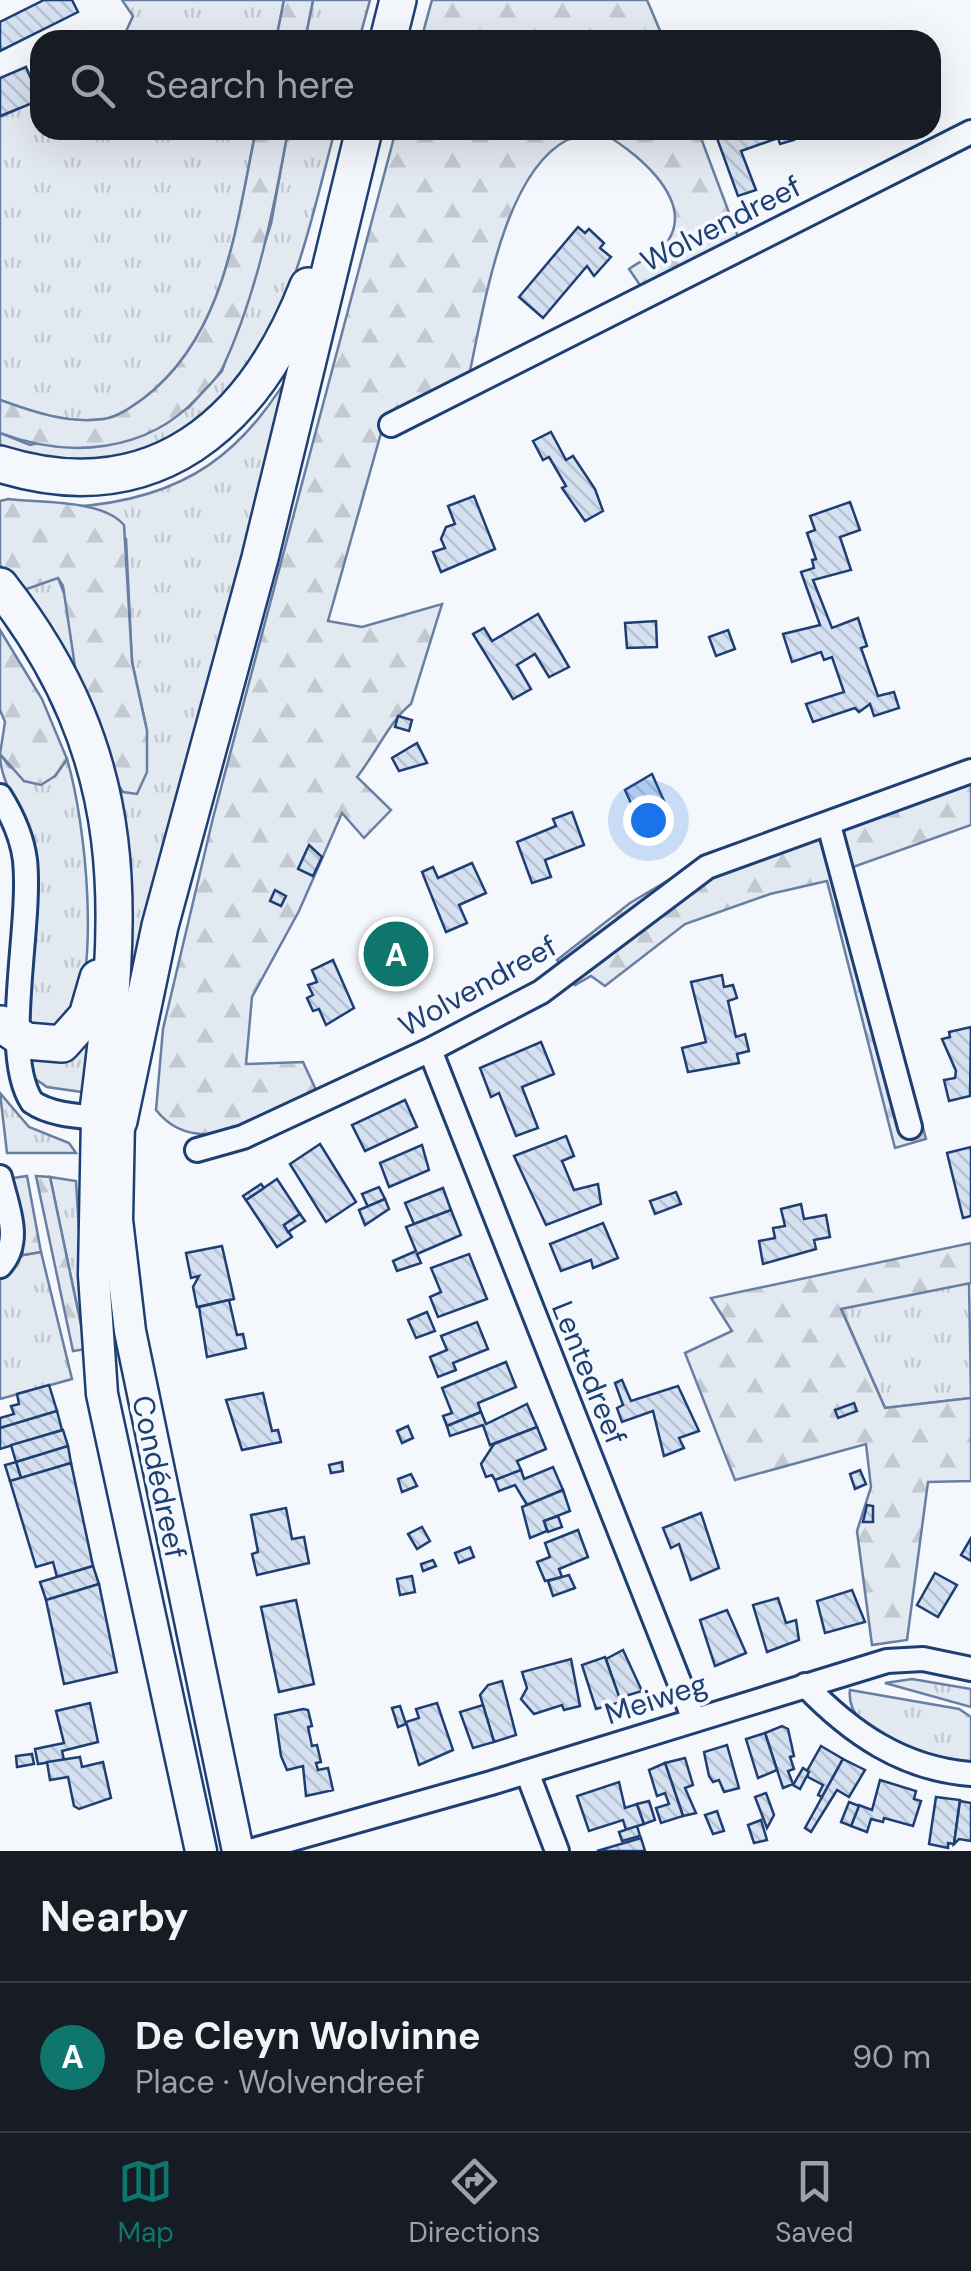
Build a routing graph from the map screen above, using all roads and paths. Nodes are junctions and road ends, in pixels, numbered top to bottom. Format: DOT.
graph roads {
  1 [pos="398,0"];
  2 [pos="390,30"];
  3 [pos="971,132"];
  4 [pos="361,140"];
  5 [pos="354,169"];
  6 [pos="391,425"];
  7 [pos="0,464"];
  8 [pos="0,586"];
  9 [pos="971,771"];
  10 [pos="0,796"];
  11 [pos="829,825"];
  12 [pos="24,888"];
  13 [pos="0,890"];
  14 [pos="114,934"];
  15 [pos="1,1024"];
  16 [pos="430,1050"];
  17 [pos="108,1120"];
  18 [pos="910,1127"];
  19 [pos="197,1150"];
  20 [pos="0,1177"];
  21 [pos="0,1266"];
  22 [pos="971,1669"];
  23 [pos="804,1685"];
  24 [pos="693,1717"];
  25 [pos="528,1772"];
  26 [pos="971,1774"];
  27 [pos="201,1851"];
  28 [pos="238,1851"];
  29 [pos="250,1851"];
  30 [pos="557,1851"];
  1 -- 2 [label="highway"];
  3 -- 6 [label="street, Wolvendreef"];
  4 -- 5 [label="highway"];
  5 -- 7 [label="highway"];
  5 -- 17 [label="highway"];
  8 -- 14 [label="highway"];
  9 -- 11 [label="street, Wolvendreef"];
  10 -- 12 [label="street"];
  11 -- 16 [label="street, Wolvendreef"];
  11 -- 18 [label="street"];
  12 -- 13 [label="street"];
  12 -- 15 [label="street"];
  14 -- 15 [label="highway"];
  14 -- 17 [label="highway"];
  15 -- 17 [label="street"];
  16 -- 19 [label="street, Wolvendreef"];
  16 -- 24 [label="street, Lentedreef"];
  17 -- 27 [label="main road, Condédreef"];
  17 -- 28 [label="main road, Condédreef"];
  20 -- 21 [label="street"];
  22 -- 23 [label="street, Meiweg"];
  23 -- 24 [label="street, Meiweg"];
  23 -- 26 [label="street"];
  24 -- 25 [label="street, Meiweg"];
  25 -- 29 [label="street, Meiweg"];
  25 -- 30 [label="street"];
}
